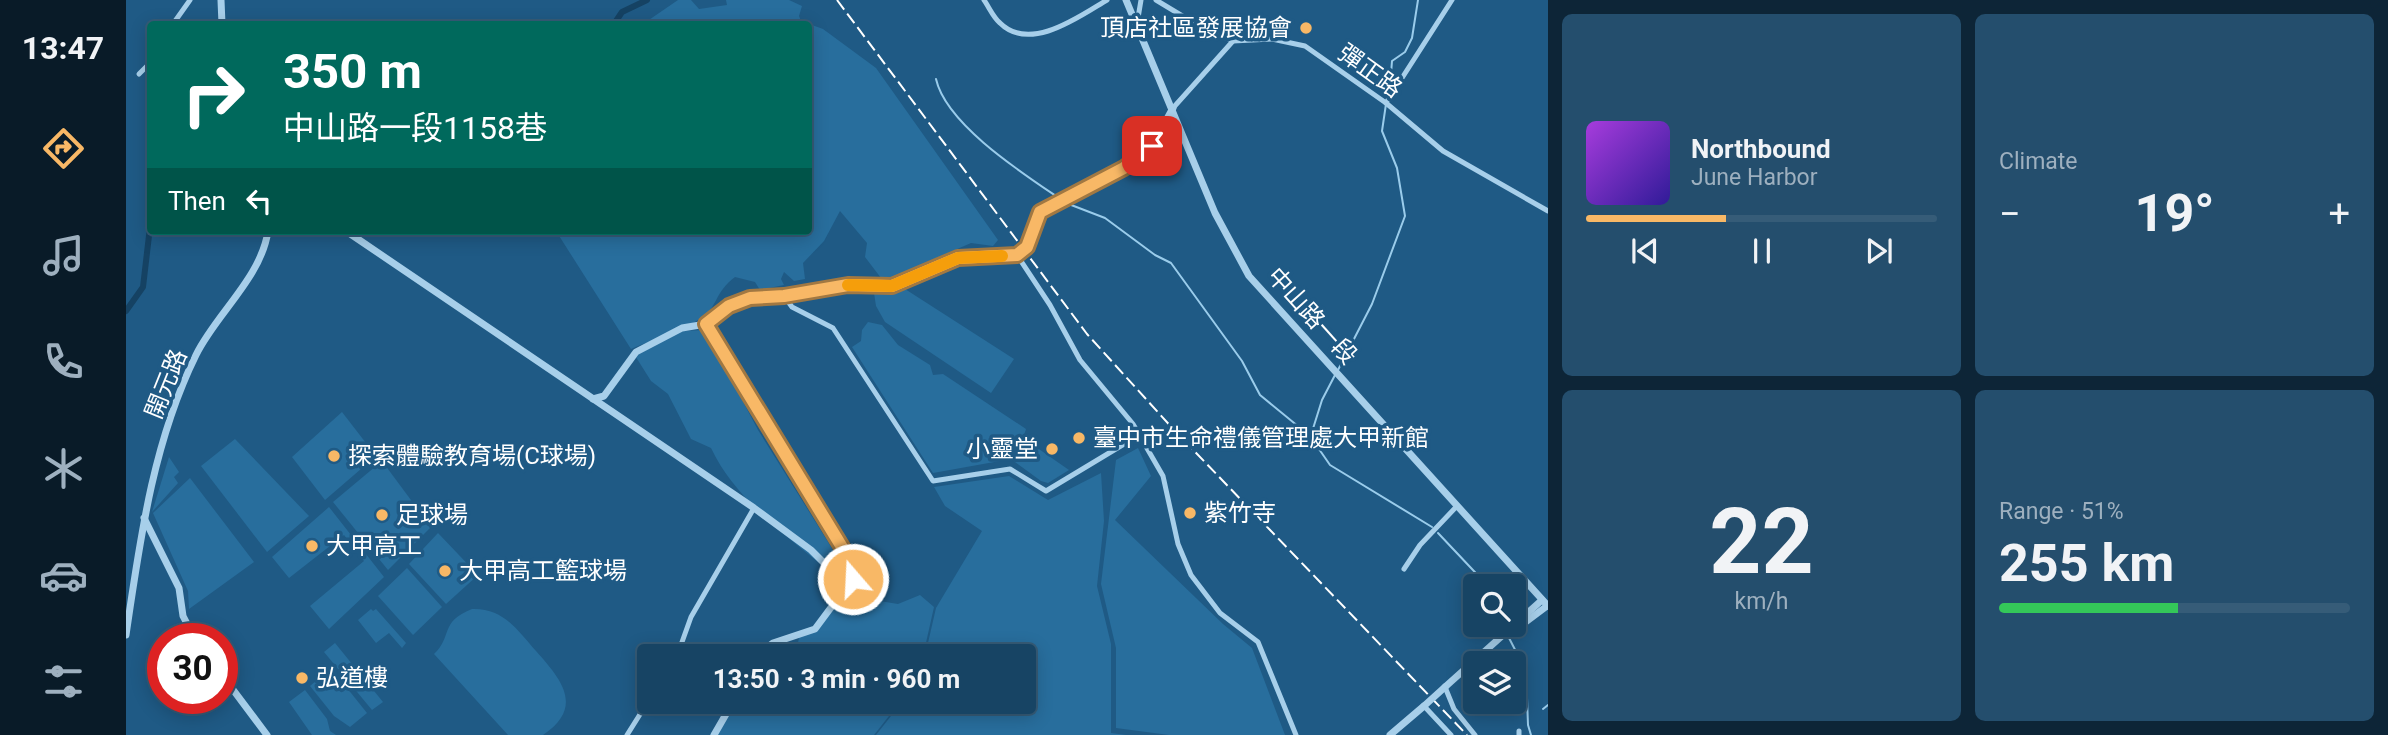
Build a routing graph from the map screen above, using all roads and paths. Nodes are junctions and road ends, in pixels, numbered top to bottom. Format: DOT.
graph roads {
  1 [pos="190,0"];
  2 [pos="221,0"];
  3 [pos="984,0"];
  4 [pos="1107,0"];
  5 [pos="1126,0"];
  6 [pos="1141,0"];
  7 [pos="1156,0"];
  8 [pos="1452,0"];
  9 [pos="175,21"];
  10 [pos="222,21"];
  11 [pos="1137,26"];
  12 [pos="1234,41"];
  13 [pos="147,66"];
  14 [pos="139,74"];
  15 [pos="1386,103"];
  16 [pos="1173,108"];
  17 [pos="1548,211"];
  18 [pos="267,235"];
  19 [pos="352,235"];
  20 [pos="1017,255"];
  21 [pos="784,296"];
  22 [pos="706,324"];
  23 [pos="589,398"];
  24 [pos="1139,435"];
  25 [pos="1457,506"];
  26 [pos="754,508"];
  27 [pos="144,517"];
  28 [pos="1404,569"];
  29 [pos="847,586"];
  30 [pos="128,602"];
  31 [pos="1546,604"];
  32 [pos="187,623"];
  33 [pos="126,635"];
  34 [pos="681,644"];
  35 [pos="773,644"];
  36 [pos="1445,687"];
  37 [pos="238,696"];
  38 [pos="1424,706"];
  39 [pos="641,714"];
  40 [pos="726,714"];
  41 [pos="267,735"];
  42 [pos="627,735"];
  43 [pos="714,735"];
  44 [pos="1296,735"];
  45 [pos="1390,735"];
  46 [pos="1451,735"];
  47 [pos="1475,735"];
  1 -- 9 [label="street"];
  2 -- 10 [label="street"];
  3 -- 4 [label="street"];
  5 -- 11 [label="street, 中山路一段"];
  6 -- 11 [label="street"];
  7 -- 12 [label="street, 彈正路"];
  8 -- 15 [label="street"];
  11 -- 16 [label="street, 中山路一段"];
  12 -- 15 [label="street, 彈正路"];
  12 -- 16 [label="street"];
  13 -- 14 [label="street"];
  15 -- 17 [label="street, 彈正路"];
  16 -- 20 [label="street"];
  16 -- 25 [label="street, 中山路一段"];
  18 -- 27 [label="street, 開元路"];
  19 -- 23 [label="street"];
  20 -- 21 [label="street"];
  20 -- 24 [label="street"];
  21 -- 22 [label="street"];
  21 -- 24 [label="street"];
  22 -- 23 [label="street"];
  22 -- 29 [label="street"];
  23 -- 26 [label="street"];
  24 -- 44 [label="street"];
  25 -- 28 [label="street"];
  25 -- 31 [label="street, 中山路一段"];
  26 -- 29 [label="street"];
  26 -- 34 [label="street"];
  27 -- 30 [label="street, 開元路"];
  27 -- 32 [label="street"];
  29 -- 35 [label="street"];
  30 -- 33 [label="street, 開元路"];
  31 -- 36 [label="street"];
  36 -- 38 [label="street, bridge"];
  36 -- 47 [label="street"];
  37 -- 41 [label="street"];
  38 -- 45 [label="street"];
  38 -- 46 [label="street"];
  39 -- 42 [label="street"];
  40 -- 43 [label="street"];
}
